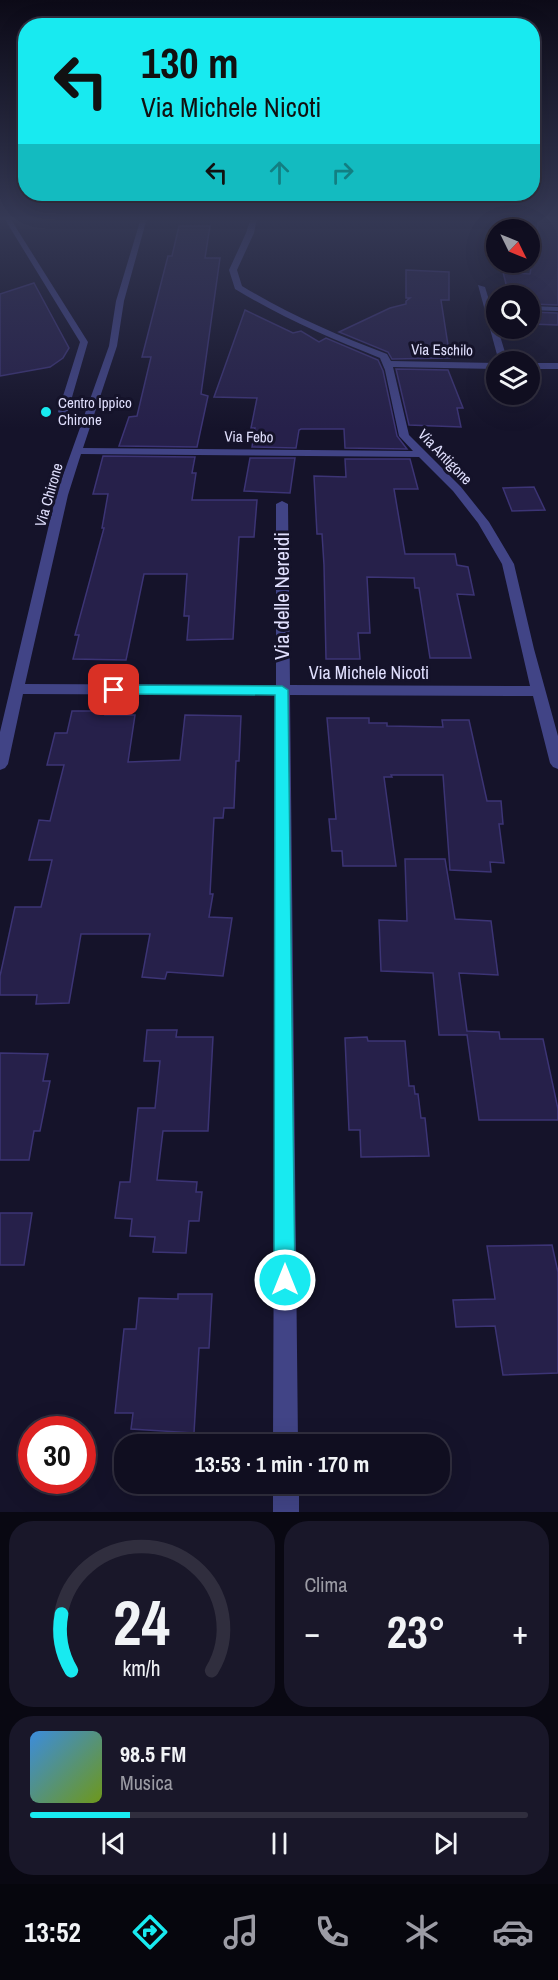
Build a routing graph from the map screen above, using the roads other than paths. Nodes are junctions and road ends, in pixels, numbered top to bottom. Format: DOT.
graph roads {
  1 [pos="51,289"];
  2 [pos="124,289"];
  3 [pos="242,289"];
  4 [pos="540,308"];
  5 [pos="558,309"];
  6 [pos="388,364"];
  7 [pos="486,366"];
  8 [pos="540,366"];
  9 [pos="558,366"];
  10 [pos="86,424"];
  11 [pos="78,451"];
  12 [pos="420,454"];
  13 [pos="282,504"];
  14 [pos="18,689"];
  15 [pos="282,690"];
  16 [pos="539,691"];
  17 [pos="558,763"];
  18 [pos="0,764"];
  19 [pos="286,1434"];
  20 [pos="286,1494"];
  21 [pos="286,1512"];
  1 -- 10 [label="street"];
  2 -- 10 [label="street, Via Chirone"];
  3 -- 6 [label="street"];
  4 -- 5 [label="street"];
  6 -- 7 [label="street, Via Eschilo"];
  6 -- 12 [label="street, Via Antigone"];
  8 -- 9 [label="street"];
  10 -- 11 [label="street, Via Chirone"];
  11 -- 12 [label="street, Via Febo"];
  11 -- 14 [label="street, Via Chirone"];
  12 -- 16 [label="street, Via Antigone"];
  13 -- 15 [label="street, Via delle Nereidi"];
  14 -- 15 [label="street, Via Michele Nicoti"];
  14 -- 18 [label="street, Via Chirone"];
  15 -- 16 [label="street, Via Michele Nicoti"];
  15 -- 19 [label="street, Via delle Nereidi"];
  16 -- 17 [label="street, Via Antigone"];
  20 -- 21 [label="street"];
}
